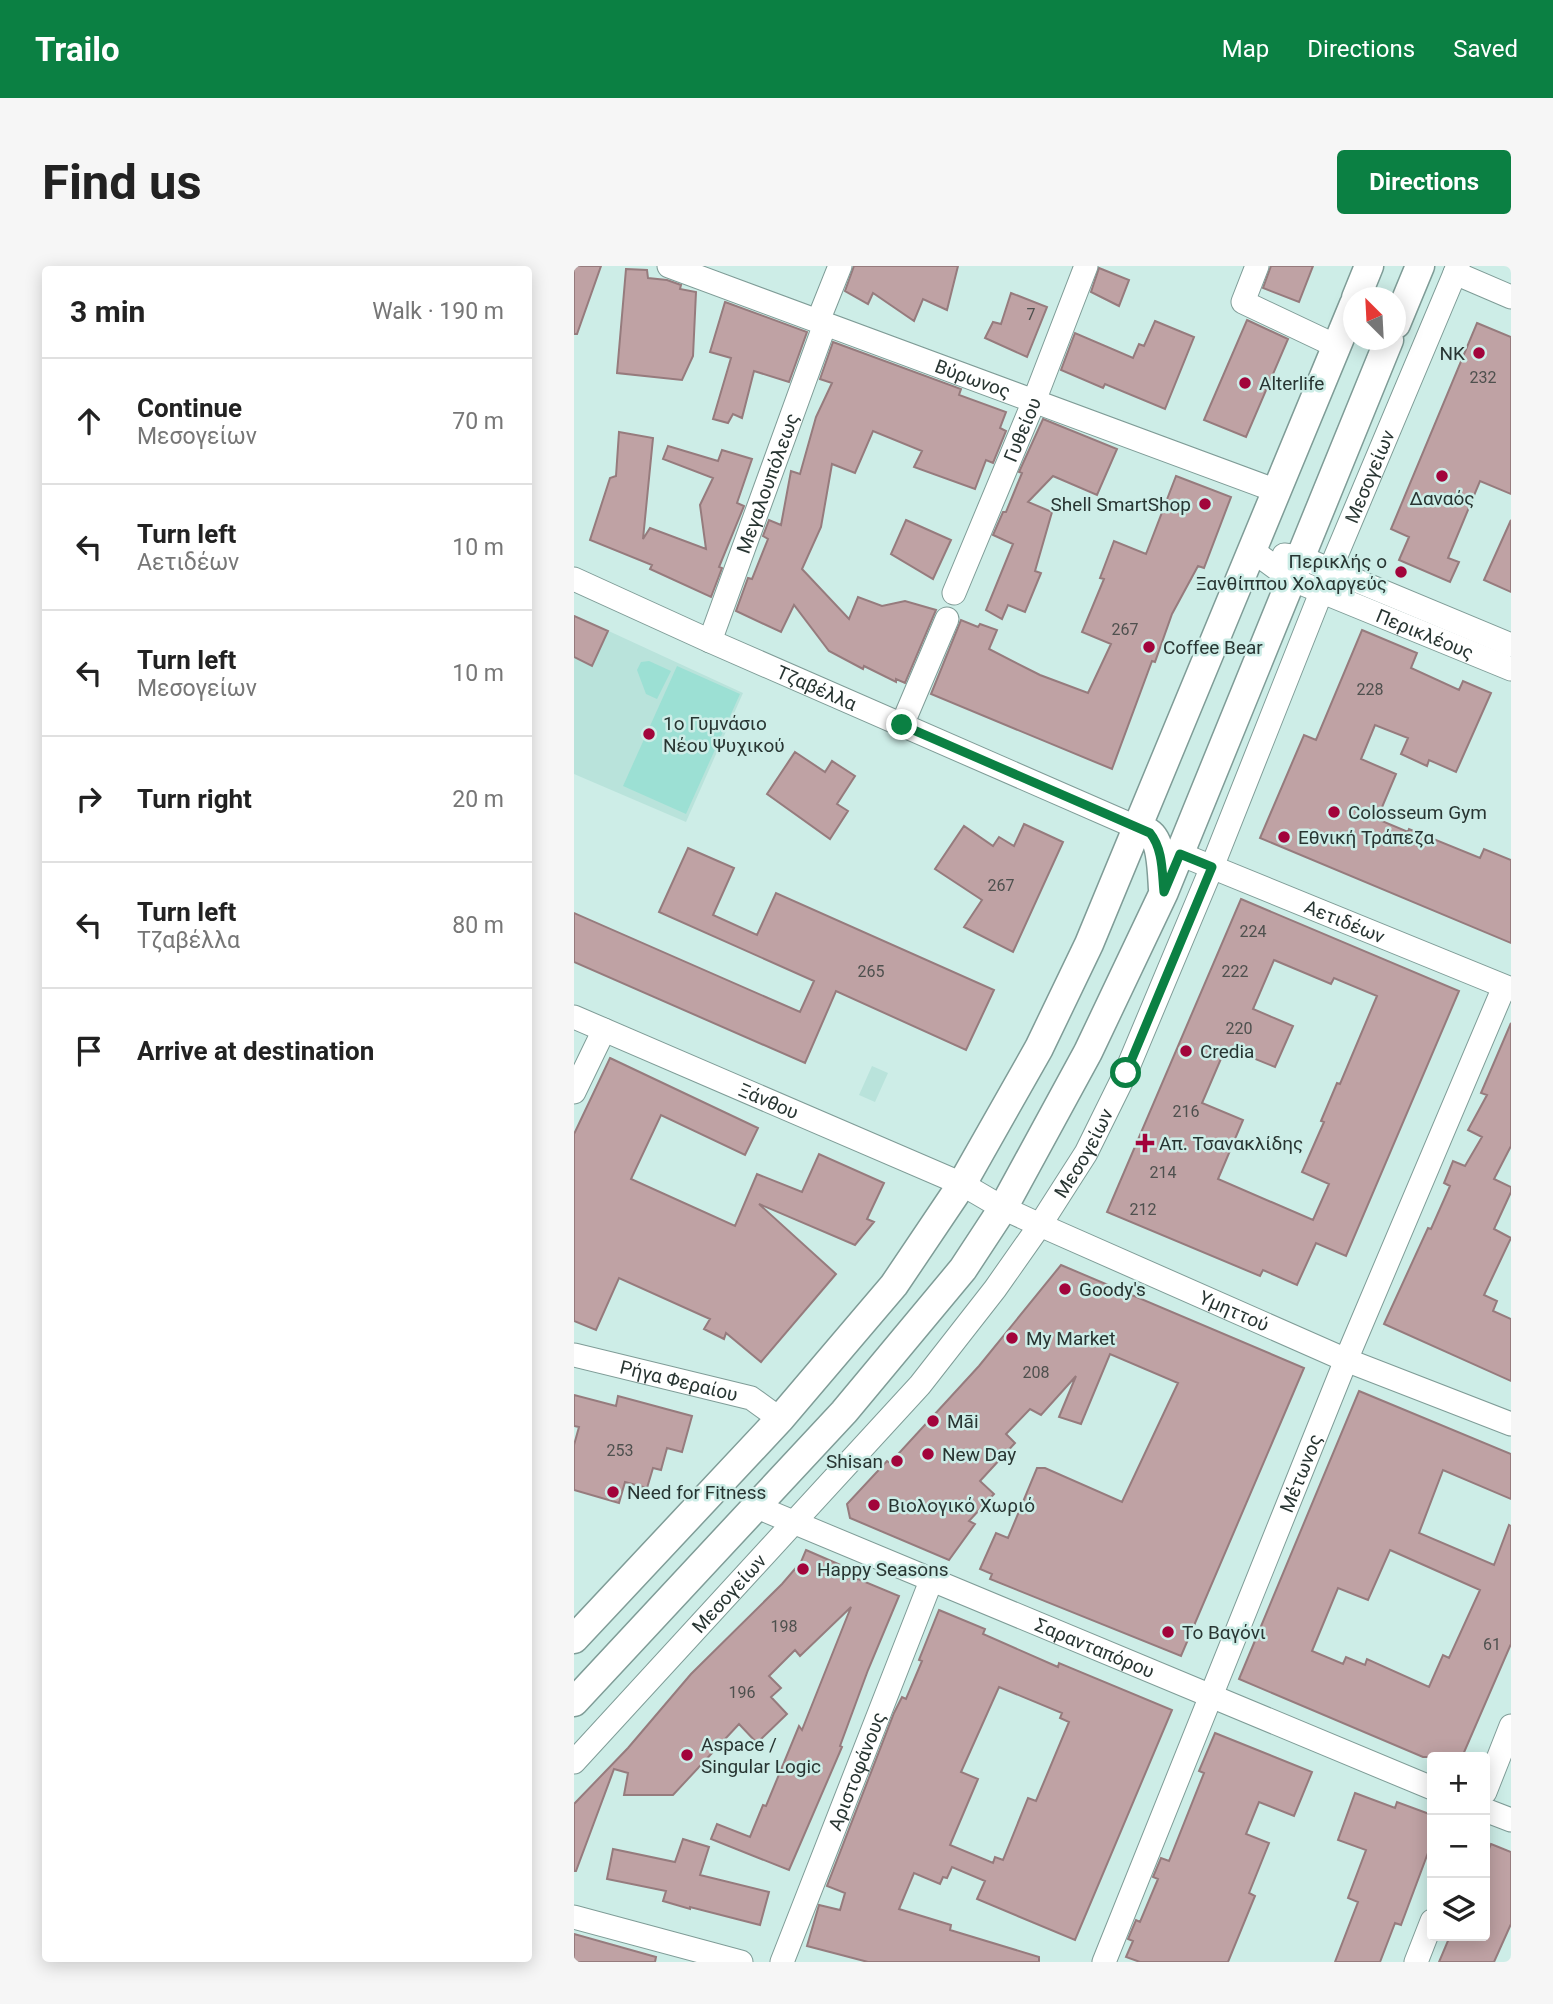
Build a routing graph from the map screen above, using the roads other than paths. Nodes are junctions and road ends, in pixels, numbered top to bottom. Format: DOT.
graph roads {
  1 [pos="668,266"];
  2 [pos="840,266"];
  3 [pos="1086,266"];
  4 [pos="1257,266"];
  5 [pos="1369,266"];
  6 [pos="1420,266"];
  7 [pos="1457,269"];
  8 [pos="725,276"];
  9 [pos="1360,287"];
  10 [pos="1511,297"];
  11 [pos="1406,298"];
  12 [pos="822,323"];
  13 [pos="1343,329"];
  14 [pos="1336,346"];
  15 [pos="1385,350"];
  16 [pos="1034,401"];
  17 [pos="1277,491"];
  18 [pos="1253,551"];
  19 [pos="1296,568"];
  20 [pos="574,579"];
  21 [pos="1326,580"];
  22 [pos="954,593"];
  23 [pos="947,619"];
  24 [pos="710,641"];
  25 [pos="1511,645"];
  26 [pos="1511,669"];
  27 [pos="902,725"];
  28 [pos="1138,828"];
  29 [pos="1180,854"];
  30 [pos="1212,867"];
  31 [pos="1164,892"];
  32 [pos="1508,988"];
  33 [pos="574,1017"];
  34 [pos="604,1030"];
  35 [pos="574,1093"];
  36 [pos="962,1184"];
  37 [pos="1003,1208"];
  38 [pos="1040,1225"];
  39 [pos="574,1355"];
  40 [pos="1346,1360"];
  41 [pos="780,1419"];
  42 [pos="1511,1424"];
  43 [pos="757,1507"];
  44 [pos="794,1524"];
  45 [pos="931,1580"];
  46 [pos="574,1639"];
  47 [pos="1210,1696"];
  48 [pos="574,1702"];
  49 [pos="1511,1726"];
  50 [pos="574,1762"];
  51 [pos="1490,1779"];
  52 [pos="1427,1786"];
  53 [pos="1490,1812"];
  54 [pos="1511,1820"];
  55 [pos="574,1917"];
  56 [pos="1427,1934"];
  57 [pos="741,1962"];
  58 [pos="782,1962"];
  59 [pos="1104,1962"];
  60 [pos="1416,1962"];
  1 -- 8 [label="street, Βύρωνος"];
  2 -- 12 [label="street, Μεγαλουπόλεως"];
  3 -- 16 [label="street, Γυθείου"];
  4 -- 14 [label="street"];
  5 -- 9 [label="main road"];
  6 -- 11 [label="main road"];
  7 -- 10 [label="street"];
  7 -- 21 [label="street, Μεσογείων"];
  8 -- 12 [label="street, Βύρωνος"];
  12 -- 16 [label="street, Βύρωνος"];
  12 -- 24 [label="street, Μεγαλουπόλεως"];
  13 -- 14 [label="main road"];
  14 -- 17 [label="main road"];
  15 -- 19 [label="main road, Μεσογείων"];
  16 -- 17 [label="street, Βύρωνος"];
  16 -- 22 [label="street, Γυθείου"];
  17 -- 18 [label="main road"];
  18 -- 19 [label="street, Περικλέους"];
  18 -- 28 [label="main road"];
  19 -- 21 [label="street, Περικλέους"];
  19 -- 29 [label="main road, Μεσογείων"];
  20 -- 24 [label="street, Τζαβέλλα"];
  21 -- 25 [label="street, Περικλέους"];
  21 -- 26 [label="street, Περικλέους"];
  21 -- 30 [label="street, Μεσογείων"];
  23 -- 27 [label="street"];
  24 -- 27 [label="street, Τζαβέλλα"];
  27 -- 28 [label="street, Τζαβέλλα"];
  28 -- 31 [label="main road"];
  28 -- 36 [label="main road"];
  29 -- 30 [label="street, Αετιδέων"];
  29 -- 31 [label="main road, Μεσογείων"];
  30 -- 32 [label="street, Αετιδέων"];
  30 -- 38 [label="street, Μεσογείων"];
  31 -- 37 [label="main road, Μεσογείων"];
  32 -- 40 [label="street, Μέτωνος"];
  33 -- 34 [label="street, Ξάνθου"];
  34 -- 35 [label="street"];
  34 -- 36 [label="street, Ξάνθου"];
  36 -- 37 [label="street, Υμηττού"];
  36 -- 41 [label="main road"];
  37 -- 38 [label="street, Υμηττού"];
  37 -- 43 [label="main road, Μεσογείων"];
  38 -- 40 [label="street, Υμηττού"];
  38 -- 44 [label="street, Μεσογείων"];
  39 -- 41 [label="street, Ρήγα Φεραίου"];
  40 -- 42 [label="street, Υμηττού"];
  40 -- 47 [label="street, Μέτωνος"];
  41 -- 46 [label="main road"];
  43 -- 44 [label="street, Σαρανταπόρου"];
  43 -- 48 [label="main road, Μεσογείων"];
  44 -- 45 [label="street, Σαρανταπόρου"];
  44 -- 50 [label="street, Μεσογείων"];
  45 -- 47 [label="street, Σαρανταπόρου"];
  45 -- 58 [label="street, Αριστοφάνους"];
  47 -- 52 [label="street, Σαρανταπόρου"];
  47 -- 59 [label="street, Μέτωνος"];
  49 -- 51 [label="street"];
  53 -- 54 [label="street"];
  55 -- 57 [label="street"];
  56 -- 60 [label="street"];
}
